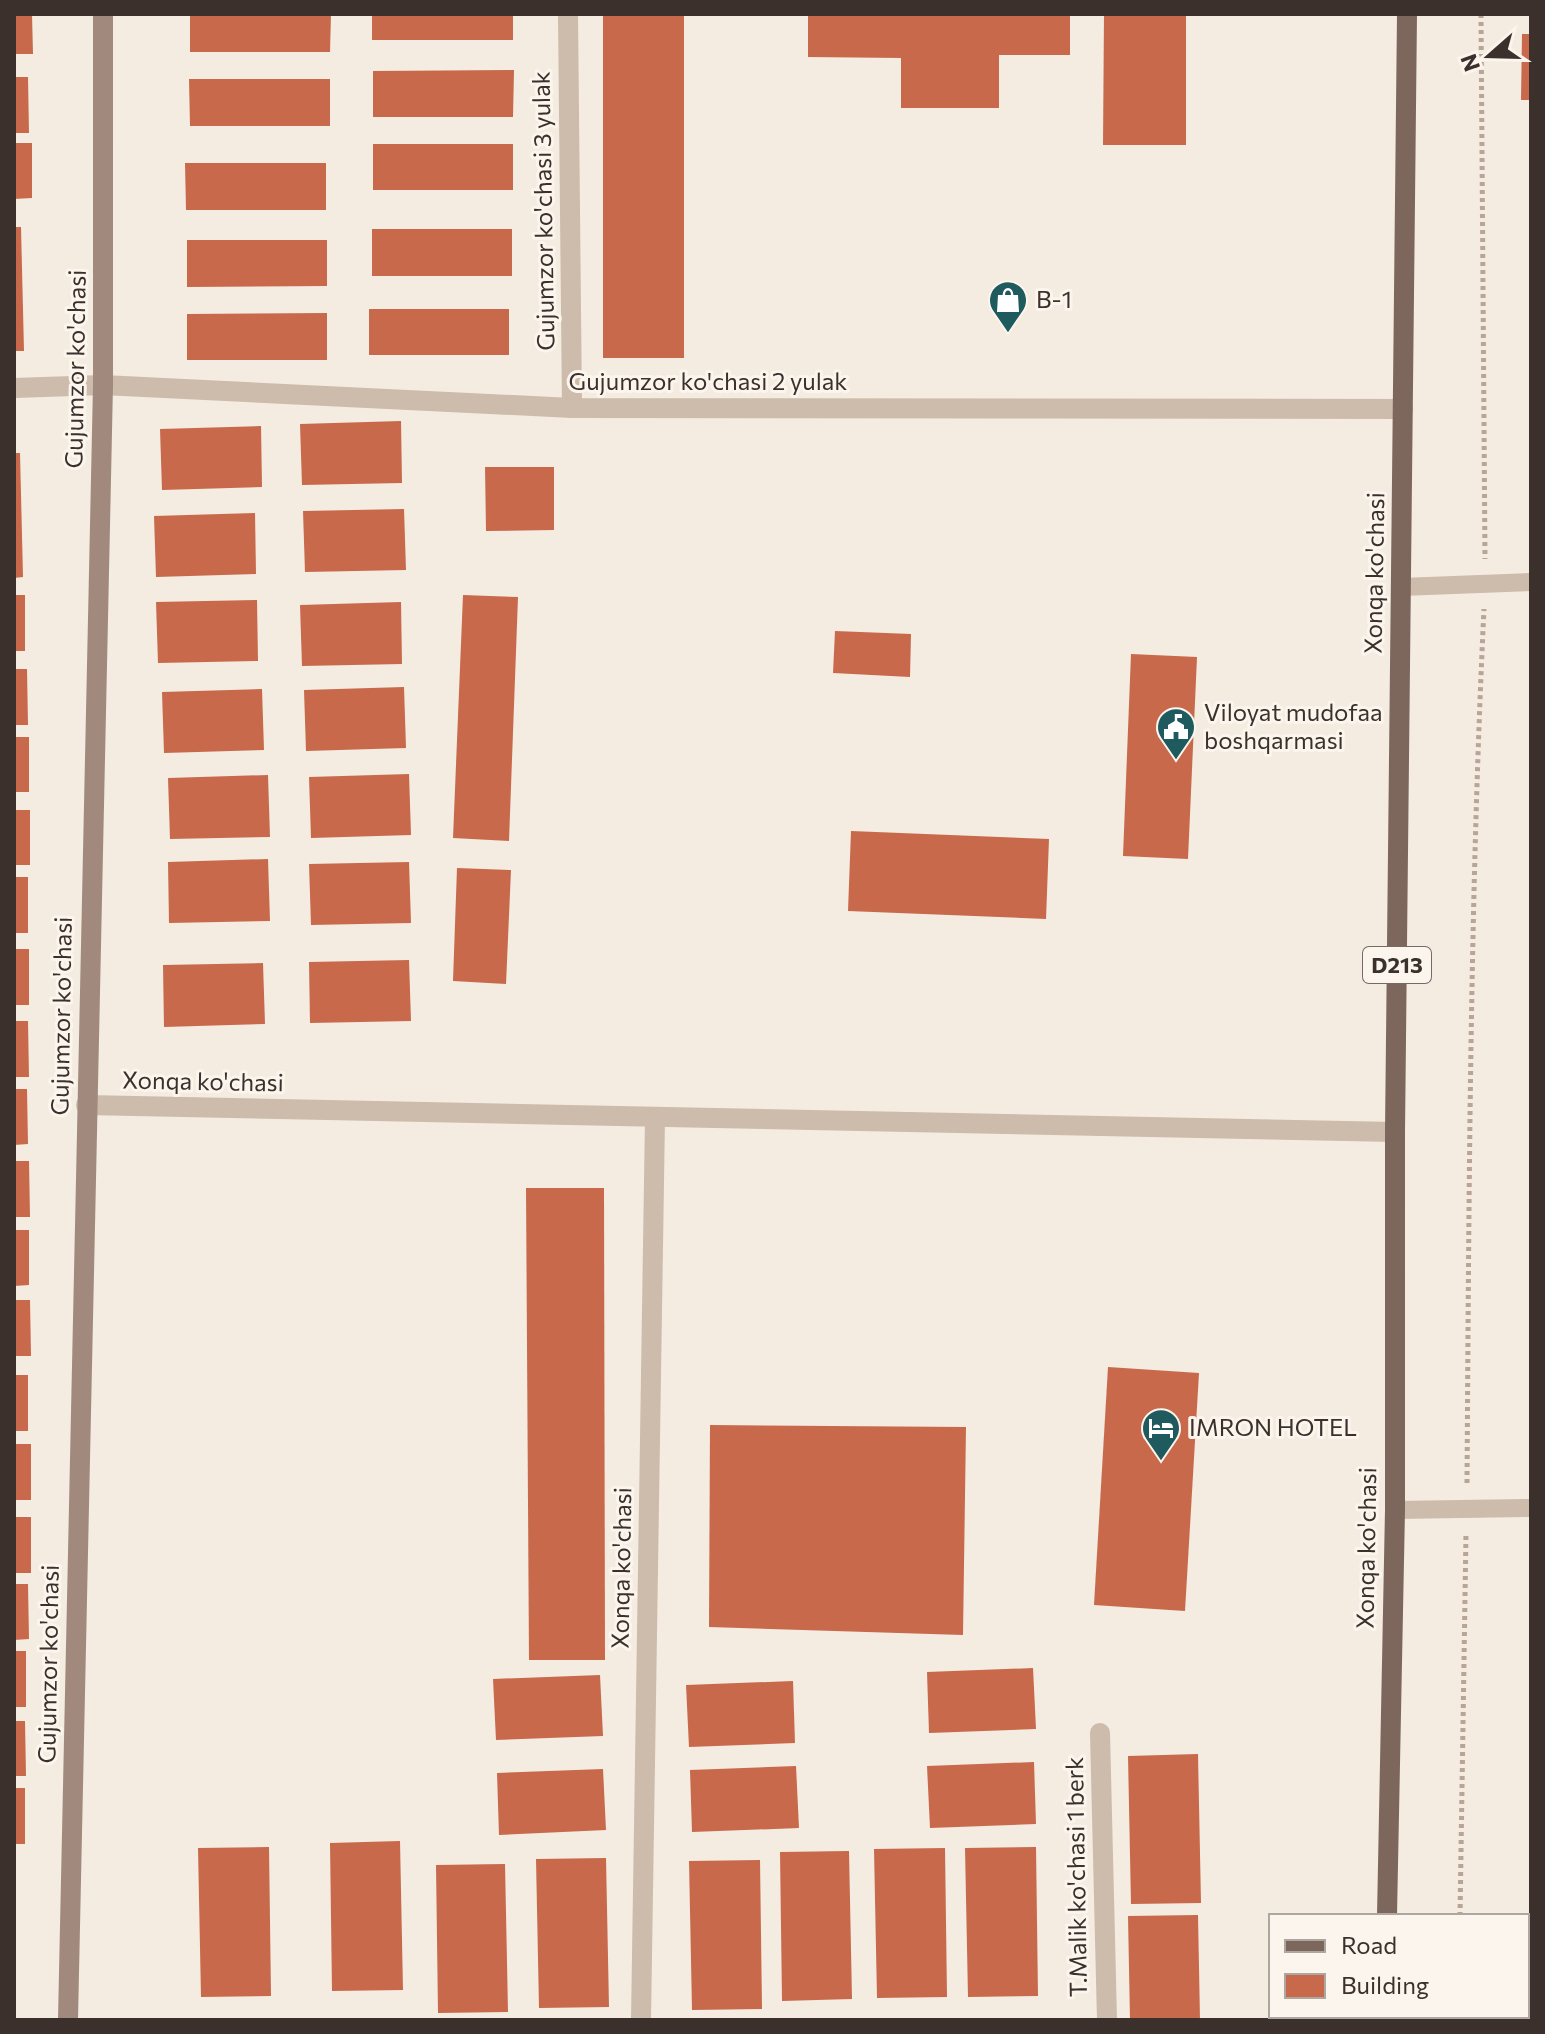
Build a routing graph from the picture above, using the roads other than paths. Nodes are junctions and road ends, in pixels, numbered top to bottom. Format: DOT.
graph roads {
  1 [pos="103,14"];
  2 [pos="568,14"];
  3 [pos="1407,14"];
  4 [pos="103,385"];
  5 [pos="14,388"];
  6 [pos="572,408"];
  7 [pos="1403,409"];
  8 [pos="1531,582"];
  9 [pos="1401,587"];
  10 [pos="86,1105"];
  11 [pos="655,1117"];
  12 [pos="1395,1132"];
  13 [pos="1531,1508"];
  14 [pos="1395,1510"];
  15 [pos="1100,1733"];
  16 [pos="1387,1914"];
  17 [pos="68,2020"];
  18 [pos="641,2020"];
  19 [pos="1107,2020"];
  1 -- 4 [label="street, Gujumzor ko'chasi"];
  2 -- 6 [label="street, Gujumzor ko'chasi 3 yulak"];
  3 -- 7 [label="main road, Xonqa ko'chasi / D213"];
  4 -- 5 [label="street, Gujumzor ko'chasi 2 yulak"];
  4 -- 6 [label="street, Gujumzor ko'chasi 2 yulak"];
  4 -- 10 [label="street, Gujumzor ko'chasi"];
  6 -- 7 [label="street, Gujumzor ko'chasi 2 yulak"];
  7 -- 9 [label="main road, Xonqa ko'chasi / D213"];
  8 -- 9 [label="lane"];
  9 -- 12 [label="main road, Xonqa ko'chasi / D213"];
  10 -- 11 [label="street, Xonqa ko'chasi"];
  10 -- 17 [label="street, Gujumzor ko'chasi"];
  11 -- 12 [label="street, Xonqa ko'chasi"];
  11 -- 18 [label="street, Xonqa ko'chasi"];
  12 -- 14 [label="main road, Xonqa ko'chasi / D213"];
  13 -- 14 [label="lane"];
  14 -- 16 [label="main road, Xonqa ko'chasi / D213"];
  15 -- 19 [label="street, T.Malik ko'chasi 1 berk"];
}
